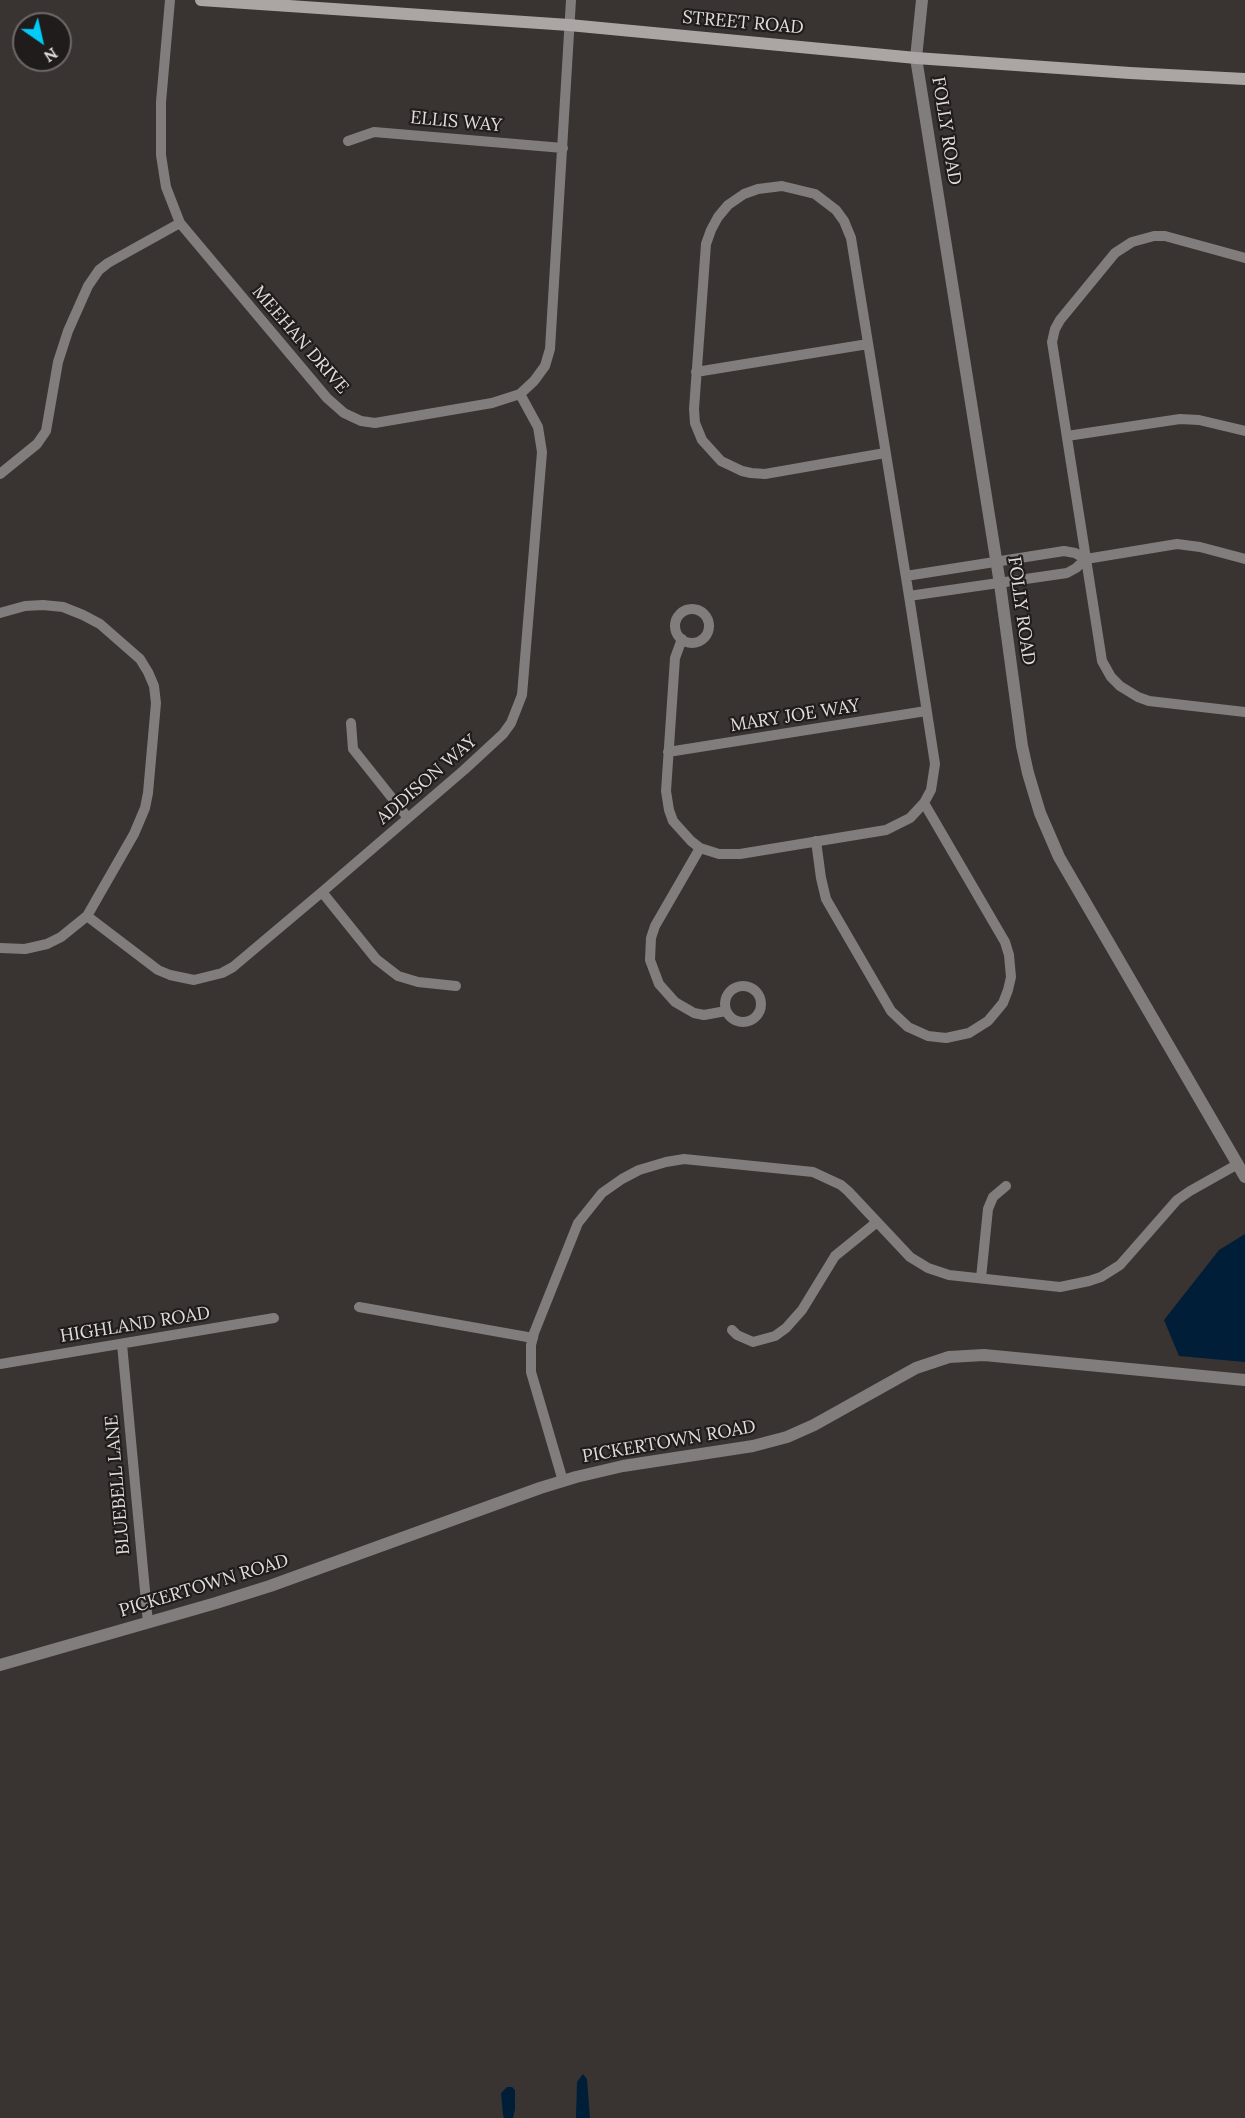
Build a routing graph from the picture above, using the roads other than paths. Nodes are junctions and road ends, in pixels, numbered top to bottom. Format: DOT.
graph roads {
  1 [pos="170,0"];
  2 [pos="201,0"];
  3 [pos="571,0"];
  4 [pos="922,0"];
  5 [pos="569,25"];
  6 [pos="916,58"];
  7 [pos="1245,79"];
  8 [pos="348,141"];
  9 [pos="562,147"];
  10 [pos="180,223"];
  11 [pos="1245,258"];
  12 [pos="868,344"];
  13 [pos="696,372"];
  14 [pos="520,394"];
  15 [pos="1245,431"];
  16 [pos="1067,436"];
  17 [pos="885,453"];
  18 [pos="0,474"];
  19 [pos="1086,559"];
  20 [pos="1245,559"];
  21 [pos="996,562"];
  22 [pos="906,576"];
  23 [pos="999,584"];
  24 [pos="909,597"];
  25 [pos="0,613"];
  26 [pos="682,639"];
  27 [pos="926,711"];
  28 [pos="1245,712"];
  29 [pos="351,723"];
  30 [pos="668,752"];
  31 [pos="924,804"];
  32 [pos="408,818"];
  33 [pos="816,841"];
  34 [pos="700,848"];
  35 [pos="322,892"];
  36 [pos="87,916"];
  37 [pos="0,948"];
  38 [pos="456,986"];
  39 [pos="726,1011"];
  40 [pos="1238,1164"];
  41 [pos="1245,1177"];
  42 [pos="1006,1186"];
  43 [pos="877,1222"];
  44 [pos="981,1278"];
  45 [pos="359,1307"];
  46 [pos="274,1318"];
  47 [pos="732,1329"];
  48 [pos="533,1338"];
  49 [pos="122,1344"];
  50 [pos="0,1364"];
  51 [pos="1245,1380"];
  52 [pos="563,1481"];
  53 [pos="148,1623"];
  54 [pos="0,1665"];
  1 -- 10 [label="street, MEEHAN DRIVE"];
  2 -- 5 [label="main road, STREET ROAD"];
  3 -- 5 [label="street, MEEHAN DRIVE"];
  4 -- 6 [label="street, FOLLY ROAD"];
  5 -- 6 [label="main road, STREET ROAD"];
  5 -- 9 [label="street, MEEHAN DRIVE"];
  6 -- 7 [label="main road, STREET ROAD"];
  6 -- 21 [label="street, FOLLY ROAD"];
  8 -- 9 [label="street, ELLIS WAY"];
  9 -- 14 [label="street, MEEHAN DRIVE"];
  10 -- 14 [label="street, MEEHAN DRIVE"];
  10 -- 18 [label="street"];
  11 -- 16 [label="street"];
  12 -- 13 [label="street"];
  12 -- 13 [label="street"];
  12 -- 17 [label="street"];
  13 -- 17 [label="street"];
  14 -- 32 [label="street, ADDISON WAY"];
  15 -- 16 [label="street"];
  16 -- 19 [label="street"];
  17 -- 22 [label="street"];
  19 -- 20 [label="street"];
  19 -- 21 [label="street"];
  19 -- 23 [label="street"];
  19 -- 28 [label="street"];
  21 -- 22 [label="street"];
  21 -- 23 [label="street, FOLLY ROAD"];
  22 -- 24 [label="street"];
  23 -- 24 [label="street"];
  23 -- 40 [label="street, FOLLY ROAD"];
  24 -- 27 [label="street"];
  25 -- 36 [label="street"];
  26 -- 30 [label="street"];
  27 -- 30 [label="street, MARY JOE WAY"];
  27 -- 31 [label="street"];
  29 -- 32 [label="street"];
  30 -- 34 [label="street"];
  31 -- 33 [label="street"];
  31 -- 33 [label="street"];
  32 -- 35 [label="street, ADDISON WAY"];
  33 -- 34 [label="street"];
  34 -- 39 [label="street"];
  35 -- 36 [label="street, ADDISON WAY"];
  35 -- 38 [label="street"];
  36 -- 37 [label="street"];
  40 -- 41 [label="street, FOLLY ROAD"];
  40 -- 44 [label="street"];
  42 -- 44 [label="street"];
  43 -- 44 [label="street"];
  43 -- 47 [label="street"];
  43 -- 48 [label="street"];
  45 -- 48 [label="street"];
  46 -- 49 [label="street, HIGHLAND ROAD"];
  48 -- 52 [label="street"];
  49 -- 50 [label="street, HIGHLAND ROAD"];
  49 -- 53 [label="street, BLUEBELL LANE"];
  51 -- 52 [label="street, PICKERTOWN ROAD"];
  52 -- 53 [label="street, PICKERTOWN ROAD"];
  53 -- 54 [label="street, PICKERTOWN ROAD"];
}
